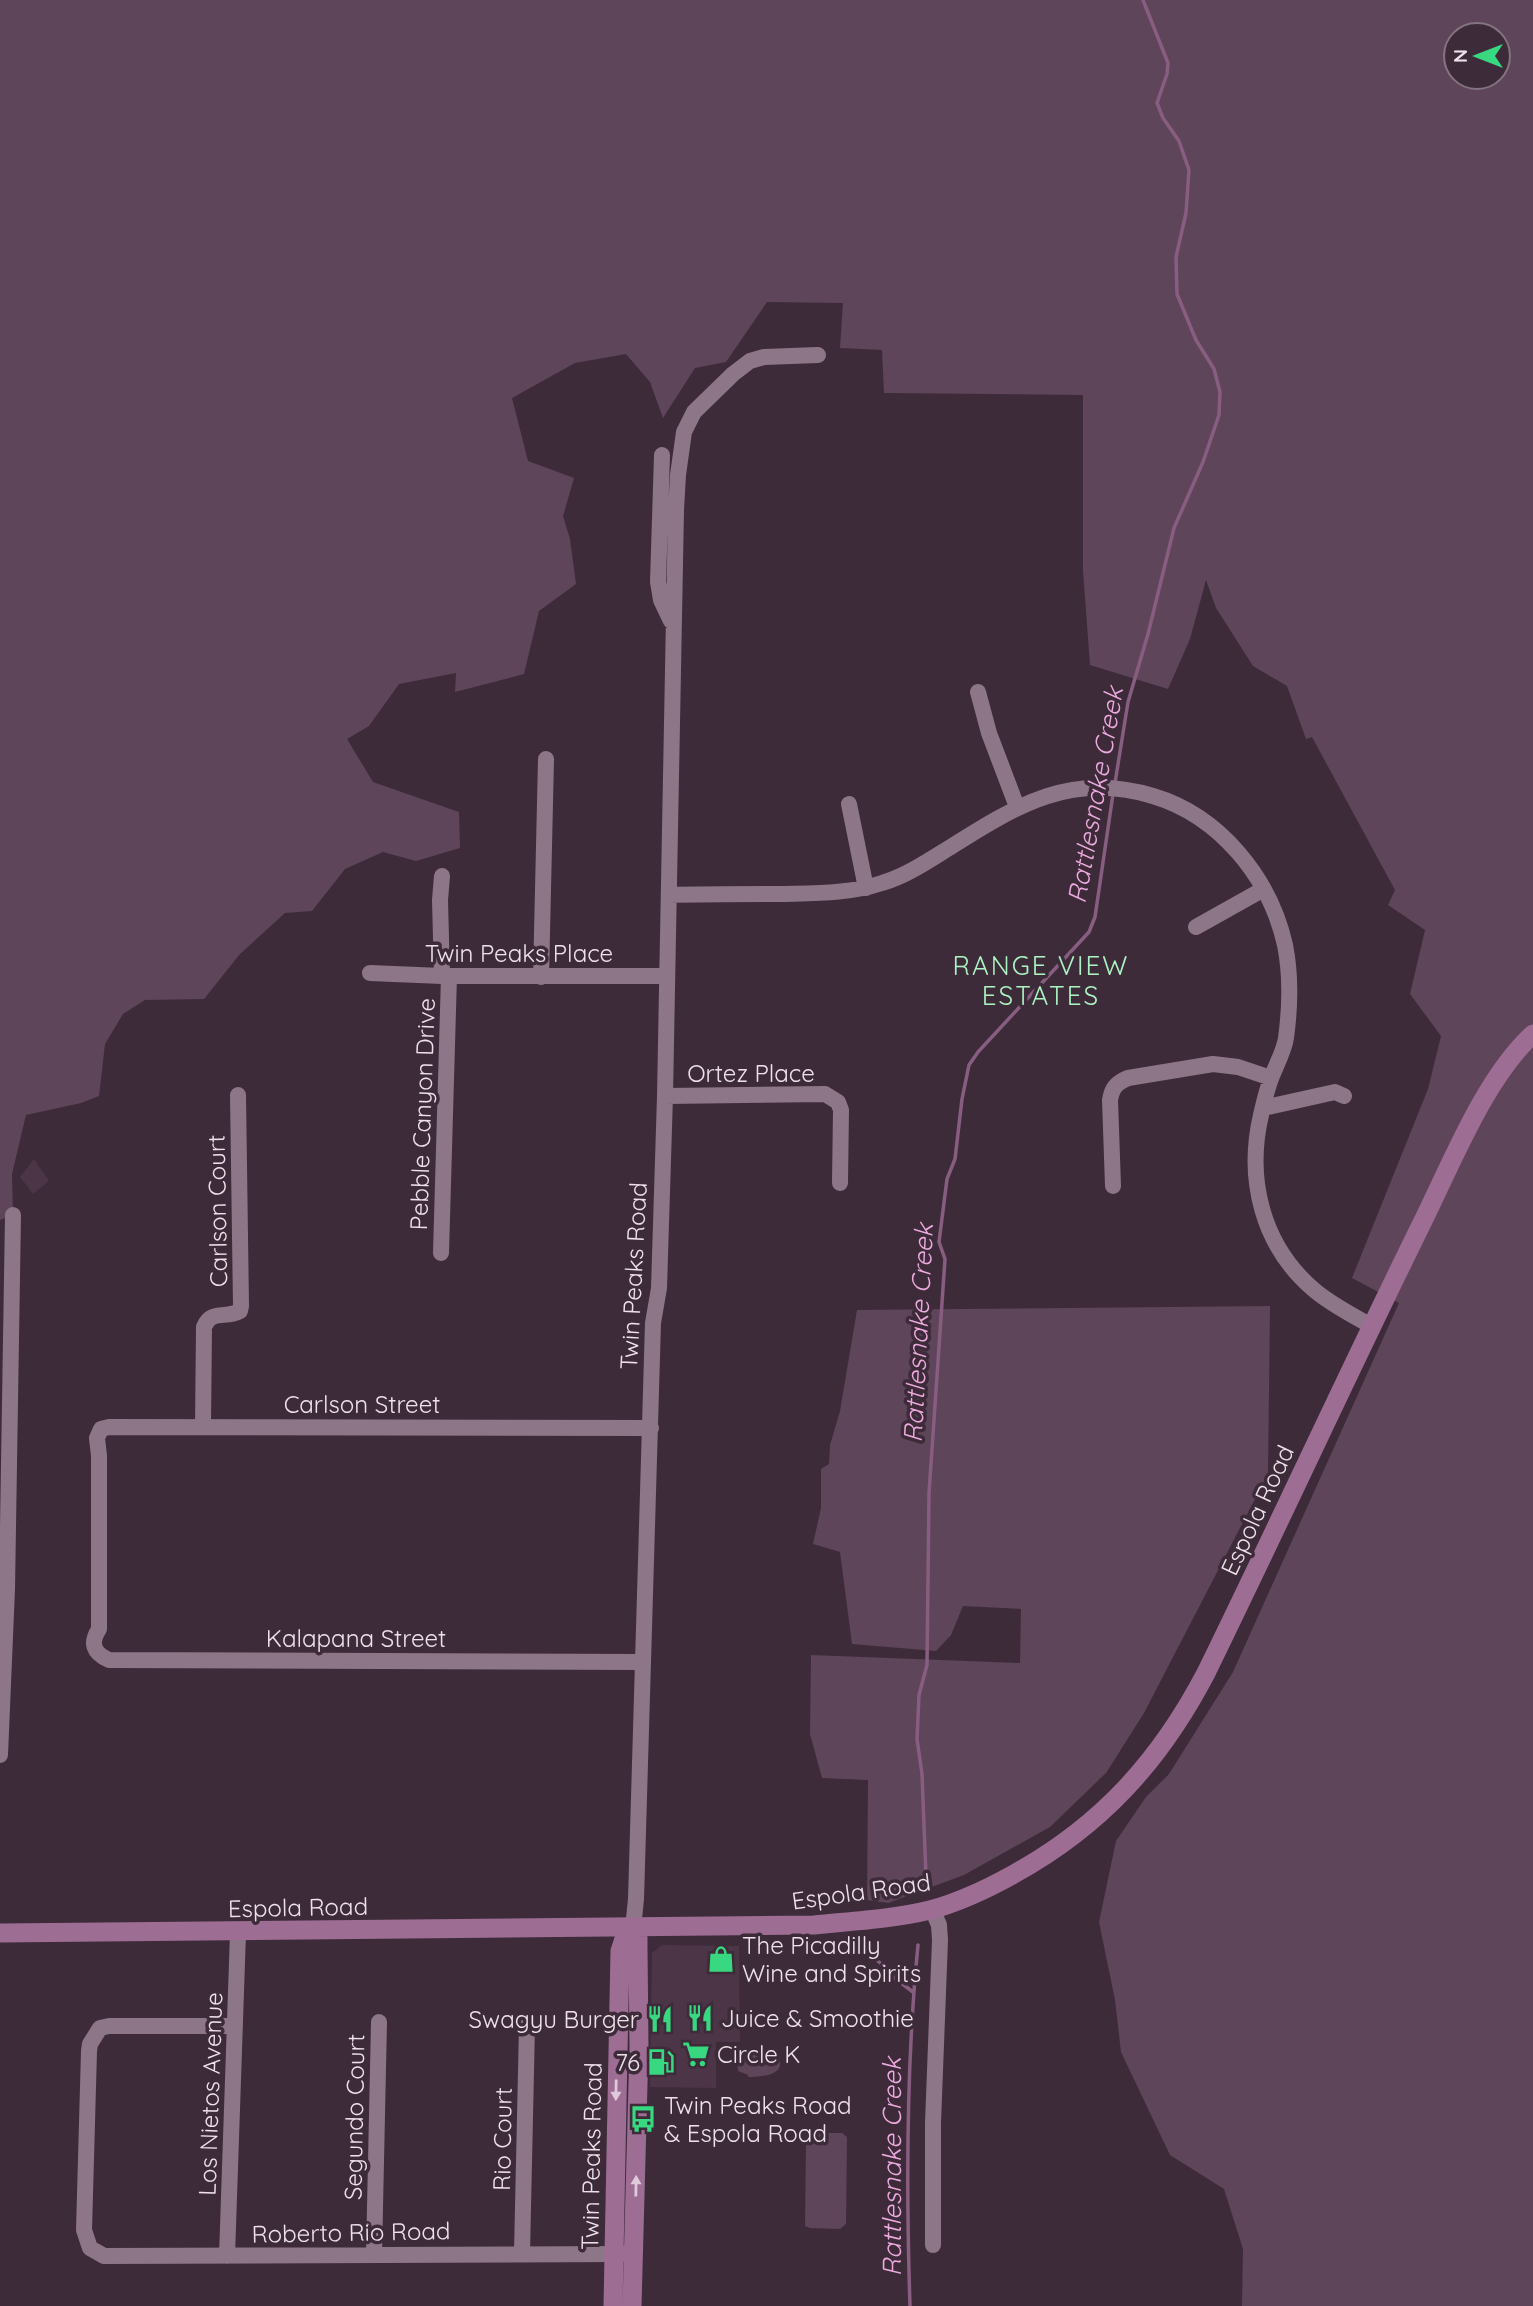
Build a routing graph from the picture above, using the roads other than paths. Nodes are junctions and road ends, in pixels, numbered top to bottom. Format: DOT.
graph roads {
  1 [pos="818,355"];
  2 [pos="662,455"];
  3 [pos="674,626"];
  4 [pos="978,692"];
  5 [pos="546,759"];
  6 [pos="849,804"];
  7 [pos="1017,807"];
  8 [pos="442,876"];
  9 [pos="866,888"];
  10 [pos="1262,890"];
  11 [pos="669,895"];
  12 [pos="1196,927"];
  13 [pos="370,973"];
  14 [pos="446,976"];
  15 [pos="667,976"];
  16 [pos="541,977"];
  17 [pos="1533,1034"];
  18 [pos="1271,1078"];
  19 [pos="238,1095"];
  20 [pos="665,1096"];
  21 [pos="1344,1096"];
  22 [pos="1263,1108"];
  23 [pos="839,1183"];
  24 [pos="1113,1186"];
  25 [pos="13,1215"];
  26 [pos="441,1253"];
  27 [pos="1371,1326"];
  28 [pos="5,1395"];
  29 [pos="203,1426"];
  30 [pos="651,1428"];
  31 [pos="99,1629"];
  32 [pos="643,1662"];
  33 [pos="0,1755"];
  34 [pos="932,1909"];
  35 [pos="633,1928"];
  36 [pos="0,1933"];
  37 [pos="238,1933"];
  38 [pos="379,2022"];
  39 [pos="235,2026"];
  40 [pos="527,2026"];
  41 [pos="933,2245"];
  42 [pos="522,2253"];
  43 [pos="374,2254"];
  44 [pos="624,2254"];
  45 [pos="227,2256"];
  46 [pos="613,2306"];
  47 [pos="632,2306"];
  1 -- 3 [label="street, Twin Peaks Road"];
  2 -- 3 [label="street, Twin Peaks Road"];
  3 -- 11 [label="street, Twin Peaks Road"];
  4 -- 7 [label="street"];
  5 -- 16 [label="street"];
  6 -- 9 [label="street"];
  7 -- 9 [label="street"];
  7 -- 10 [label="street"];
  8 -- 14 [label="street, Pebble Canyon Drive"];
  9 -- 11 [label="street"];
  10 -- 12 [label="street"];
  10 -- 18 [label="street"];
  11 -- 15 [label="street, Twin Peaks Road"];
  13 -- 14 [label="street, Twin Peaks Place"];
  14 -- 16 [label="street, Twin Peaks Place"];
  14 -- 26 [label="street, Pebble Canyon Drive"];
  15 -- 16 [label="street, Twin Peaks Place"];
  15 -- 20 [label="street, Twin Peaks Road"];
  17 -- 27 [label="main road, Espola Road"];
  18 -- 22 [label="street"];
  18 -- 24 [label="street"];
  19 -- 29 [label="street, Carlson Court"];
  20 -- 23 [label="street, Ortez Place"];
  20 -- 30 [label="street, Twin Peaks Road"];
  21 -- 22 [label="street"];
  22 -- 27 [label="street"];
  25 -- 28 [label="street"];
  27 -- 34 [label="main road, Espola Road"];
  28 -- 33 [label="street"];
  29 -- 30 [label="street, Carlson Street"];
  29 -- 31 [label="street, Carlson Street"];
  30 -- 32 [label="street, Twin Peaks Road"];
  31 -- 32 [label="street, Kalapana Street"];
  32 -- 35 [label="street, Twin Peaks Road"];
  34 -- 35 [label="main road, Espola Road"];
  34 -- 41 [label="street"];
  35 -- 37 [label="main road, Espola Road"];
  35 -- 44 [label="main road, Twin Peaks Road"];
  36 -- 37 [label="main road, Espola Road"];
  37 -- 39 [label="street, Los Nietos Avenue"];
  38 -- 43 [label="street, Segundo Court"];
  39 -- 45 [label="street, Los Nietos Avenue"];
  39 -- 45 [label="street, Roberto Rio Road"];
  40 -- 42 [label="street, Rio Court"];
  42 -- 43 [label="street, Roberto Rio Road"];
  42 -- 44 [label="street, Roberto Rio Road"];
  43 -- 45 [label="street, Roberto Rio Road"];
  44 -- 46 [label="main road, Twin Peaks Road"];
  44 -- 47 [label="main road, Twin Peaks Road"];
}
